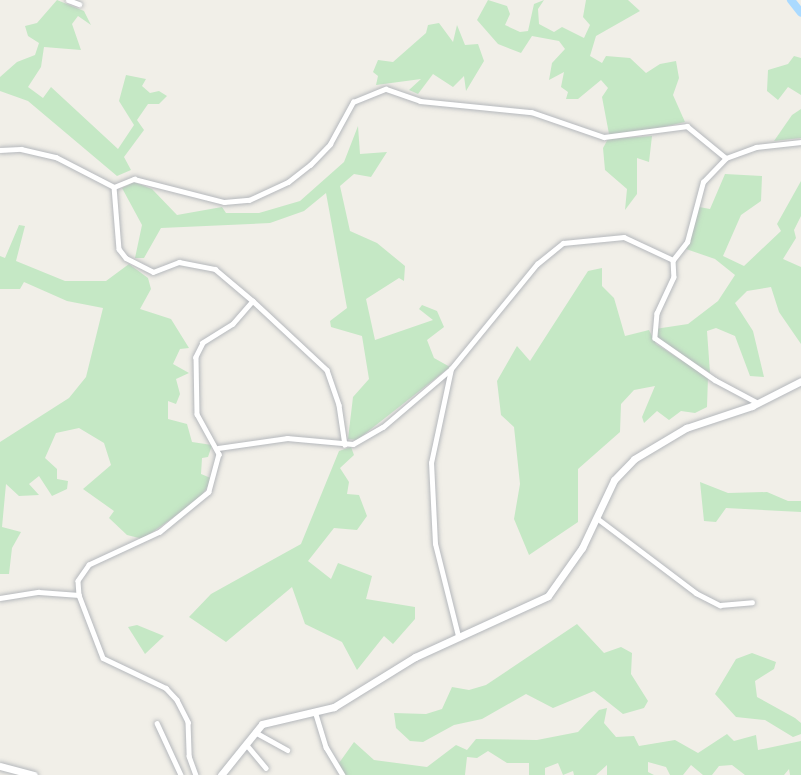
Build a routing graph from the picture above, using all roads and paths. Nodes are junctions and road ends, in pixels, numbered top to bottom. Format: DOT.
graph roads {
  1 [pos="68,0"];
  2 [pos="79,5"];
  3 [pos="801,142"];
  4 [pos="0,150"];
  5 [pos="726,158"];
  6 [pos="114,187"];
  7 [pos="673,260"];
  8 [pos="253,301"];
  9 [pos="451,369"];
  10 [pos="801,381"];
  11 [pos="759,403"];
  12 [pos="345,445"];
  13 [pos="219,451"];
  14 [pos="597,518"];
  15 [pos="79,595"];
  16 [pos="0,598"];
  17 [pos="752,603"];
  18 [pos="458,636"];
  19 [pos="315,710"];
  20 [pos="157,723"];
  21 [pos="254,732"];
  22 [pos="246,744"];
  23 [pos="287,750"];
  24 [pos="0,766"];
  25 [pos="266,768"];
  26 [pos="34,775"];
  27 [pos="181,775"];
  28 [pos="196,775"];
  29 [pos="221,775"];
  30 [pos="342,775"];
  1 -- 2 [label="street"];
  3 -- 5 [label="street"];
  4 -- 6 [label="street"];
  5 -- 6 [label="street"];
  5 -- 7 [label="street"];
  6 -- 8 [label="street"];
  7 -- 9 [label="street"];
  7 -- 11 [label="street"];
  8 -- 12 [label="street"];
  8 -- 13 [label="street"];
  9 -- 12 [label="street"];
  9 -- 18 [label="street"];
  10 -- 11 [label="street"];
  11 -- 14 [label="street"];
  12 -- 13 [label="street"];
  13 -- 15 [label="street"];
  14 -- 17 [label="street"];
  14 -- 18 [label="street"];
  15 -- 16 [label="street"];
  15 -- 28 [label="street"];
  18 -- 19 [label="street"];
  19 -- 21 [label="street"];
  19 -- 30 [label="street"];
  20 -- 27 [label="street"];
  21 -- 22 [label="street"];
  21 -- 23 [label="street"];
  22 -- 25 [label="street"];
  22 -- 29 [label="street"];
  24 -- 26 [label="street"];
}
